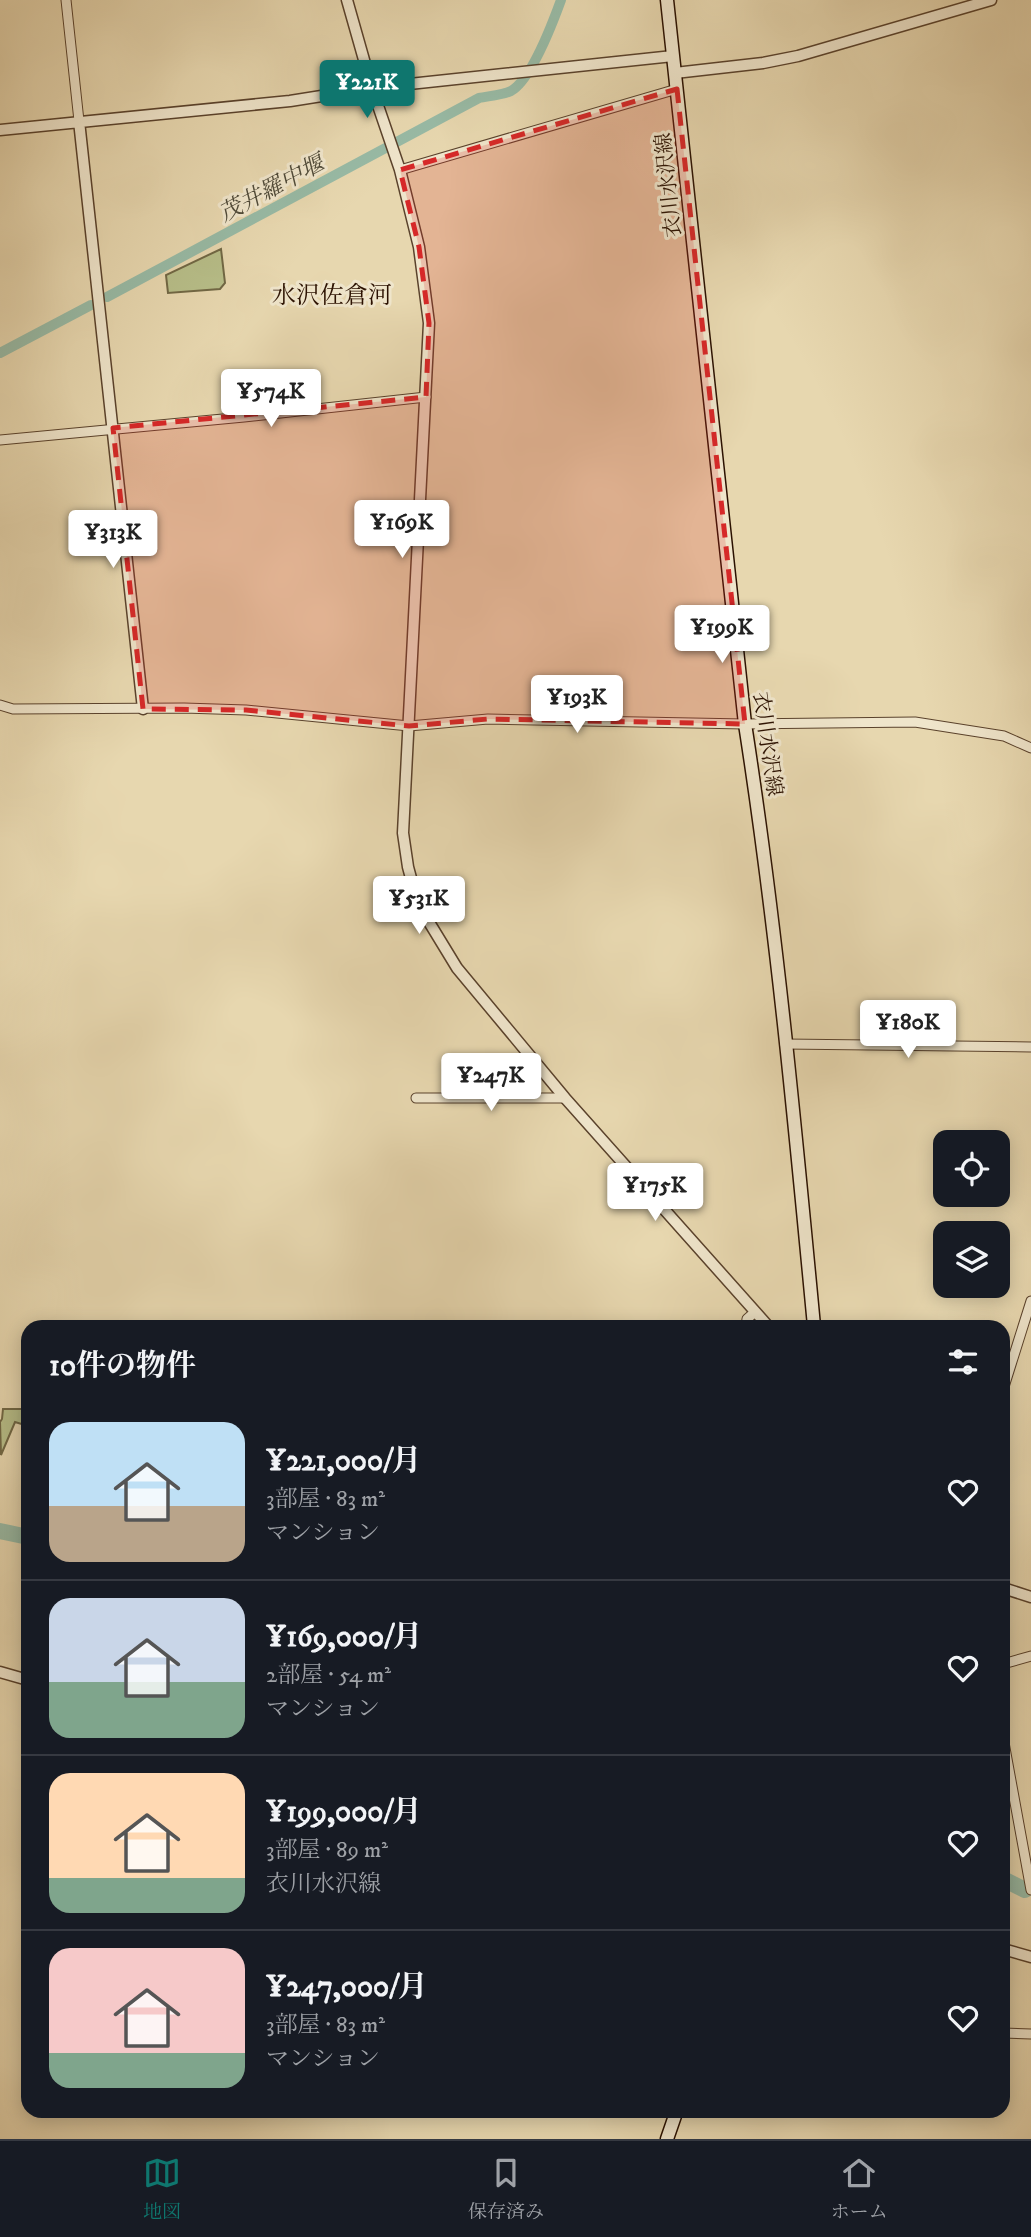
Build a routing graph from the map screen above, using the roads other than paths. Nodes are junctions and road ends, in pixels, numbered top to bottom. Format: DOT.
graph roads {
  1 [pos="66,0"];
  2 [pos="346,0"];
  3 [pos="667,0"];
  4 [pos="984,1"];
  5 [pos="673,56"];
  6 [pos="675,73"];
  7 [pos="372,88"];
  8 [pos="677,89"];
  9 [pos="79,121"];
  10 [pos="0,130"];
  11 [pos="400,170"];
  12 [pos="426,397"];
  13 [pos="113,428"];
  14 [pos="0,440"];
  15 [pos="0,705"];
  16 [pos="143,709"];
  17 [pos="745,724"];
  18 [pos="410,726"];
  19 [pos="1031,748"];
  20 [pos="785,1044"];
  21 [pos="1031,1047"];
  22 [pos="416,1098"];
  23 [pos="565,1098"];
  24 [pos="1031,1301"];
  25 [pos="755,1312"];
  26 [pos="747,1320"];
  27 [pos="762,1320"];
  28 [pos="813,1320"];
  29 [pos="1010,1368"];
  30 [pos="1010,1590"];
  31 [pos="1031,1597"];
  32 [pos="1031,1656"];
  33 [pos="1010,1662"];
  34 [pos="0,1672"];
  35 [pos="21,1678"];
  36 [pos="1010,1775"];
  37 [pos="1031,1890"];
  38 [pos="1010,1951"];
  39 [pos="1031,1957"];
  40 [pos="1010,2033"];
  41 [pos="1031,2034"];
  42 [pos="674,2118"];
  43 [pos="667,2139"];
  1 -- 9 [label="street"];
  2 -- 7 [label="street"];
  3 -- 5 [label="main road, 衣川水沢線"];
  4 -- 6 [label="street"];
  5 -- 6 [label="main road, 衣川水沢線"];
  5 -- 7 [label="street"];
  6 -- 8 [label="main road, 衣川水沢線"];
  7 -- 9 [label="street"];
  7 -- 11 [label="street"];
  8 -- 11 [label="street"];
  8 -- 17 [label="main road, 衣川水沢線"];
  9 -- 10 [label="street"];
  9 -- 13 [label="street"];
  11 -- 12 [label="street"];
  12 -- 13 [label="street"];
  12 -- 18 [label="street"];
  13 -- 14 [label="street"];
  13 -- 16 [label="street"];
  15 -- 16 [label="street"];
  16 -- 18 [label="street"];
  17 -- 18 [label="street"];
  17 -- 19 [label="street"];
  17 -- 20 [label="main road, 衣川水沢線"];
  18 -- 23 [label="street"];
  20 -- 21 [label="street"];
  20 -- 28 [label="main road, 衣川水沢線"];
  22 -- 23 [label="street"];
  23 -- 25 [label="street"];
  24 -- 29 [label="street"];
  25 -- 26 [label="street"];
  25 -- 27 [label="street"];
  30 -- 31 [label="street"];
  32 -- 33 [label="street"];
  34 -- 35 [label="street"];
  36 -- 37 [label="street"];
  38 -- 39 [label="street"];
  40 -- 41 [label="street"];
  42 -- 43 [label="main road"];
}
